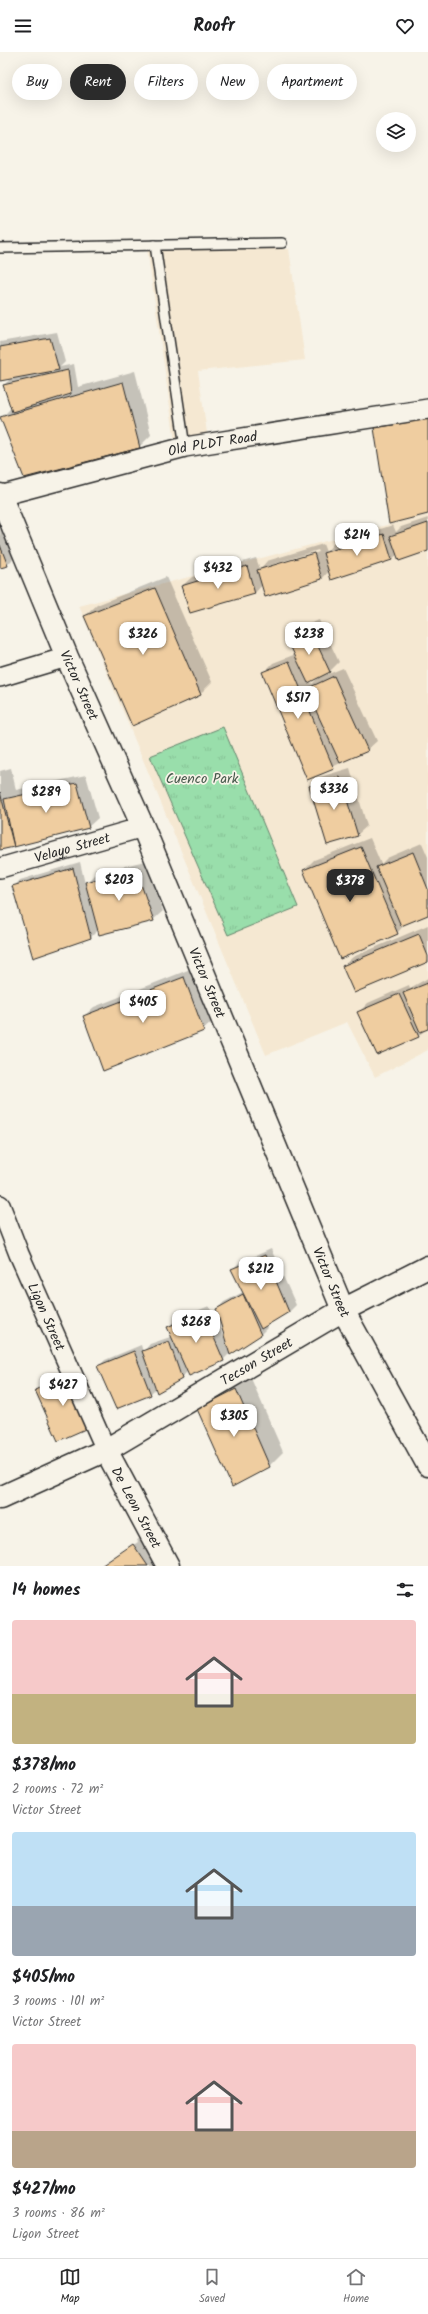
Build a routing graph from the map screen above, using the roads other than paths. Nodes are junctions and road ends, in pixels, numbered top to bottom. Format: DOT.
graph roads {
  1 [pos="282,243"];
  2 [pos="155,245"];
  3 [pos="0,248"];
  4 [pos="428,409"];
  5 [pos="185,447"];
  6 [pos="0,495"];
  7 [pos="67,657"];
  8 [pos="0,677"];
  9 [pos="143,827"];
  10 [pos="0,868"];
  11 [pos="0,1205"];
  12 [pos="428,1267"];
  13 [pos="343,1310"];
  14 [pos="106,1450"];
  15 [pos="428,1465"];
  16 [pos="0,1498"];
  17 [pos="168,1566"];
  1 -- 2 [label="lane"];
  2 -- 3 [label="lane"];
  2 -- 5 [label="lane"];
  4 -- 5 [label="street, Old PLDT Road"];
  5 -- 6 [label="street, Old PLDT Road"];
  6 -- 7 [label="street, Victor Street"];
  7 -- 8 [label="street"];
  7 -- 9 [label="street, Victor Street"];
  9 -- 10 [label="street, Velayo Street"];
  9 -- 13 [label="street, Victor Street"];
  11 -- 14 [label="street, Ligon Street"];
  12 -- 13 [label="street, Tecson Street"];
  13 -- 14 [label="street, Tecson Street"];
  13 -- 15 [label="street, Victor Street"];
  14 -- 16 [label="street, Tecson Street"];
  14 -- 17 [label="street, De Leon Street"];
}
